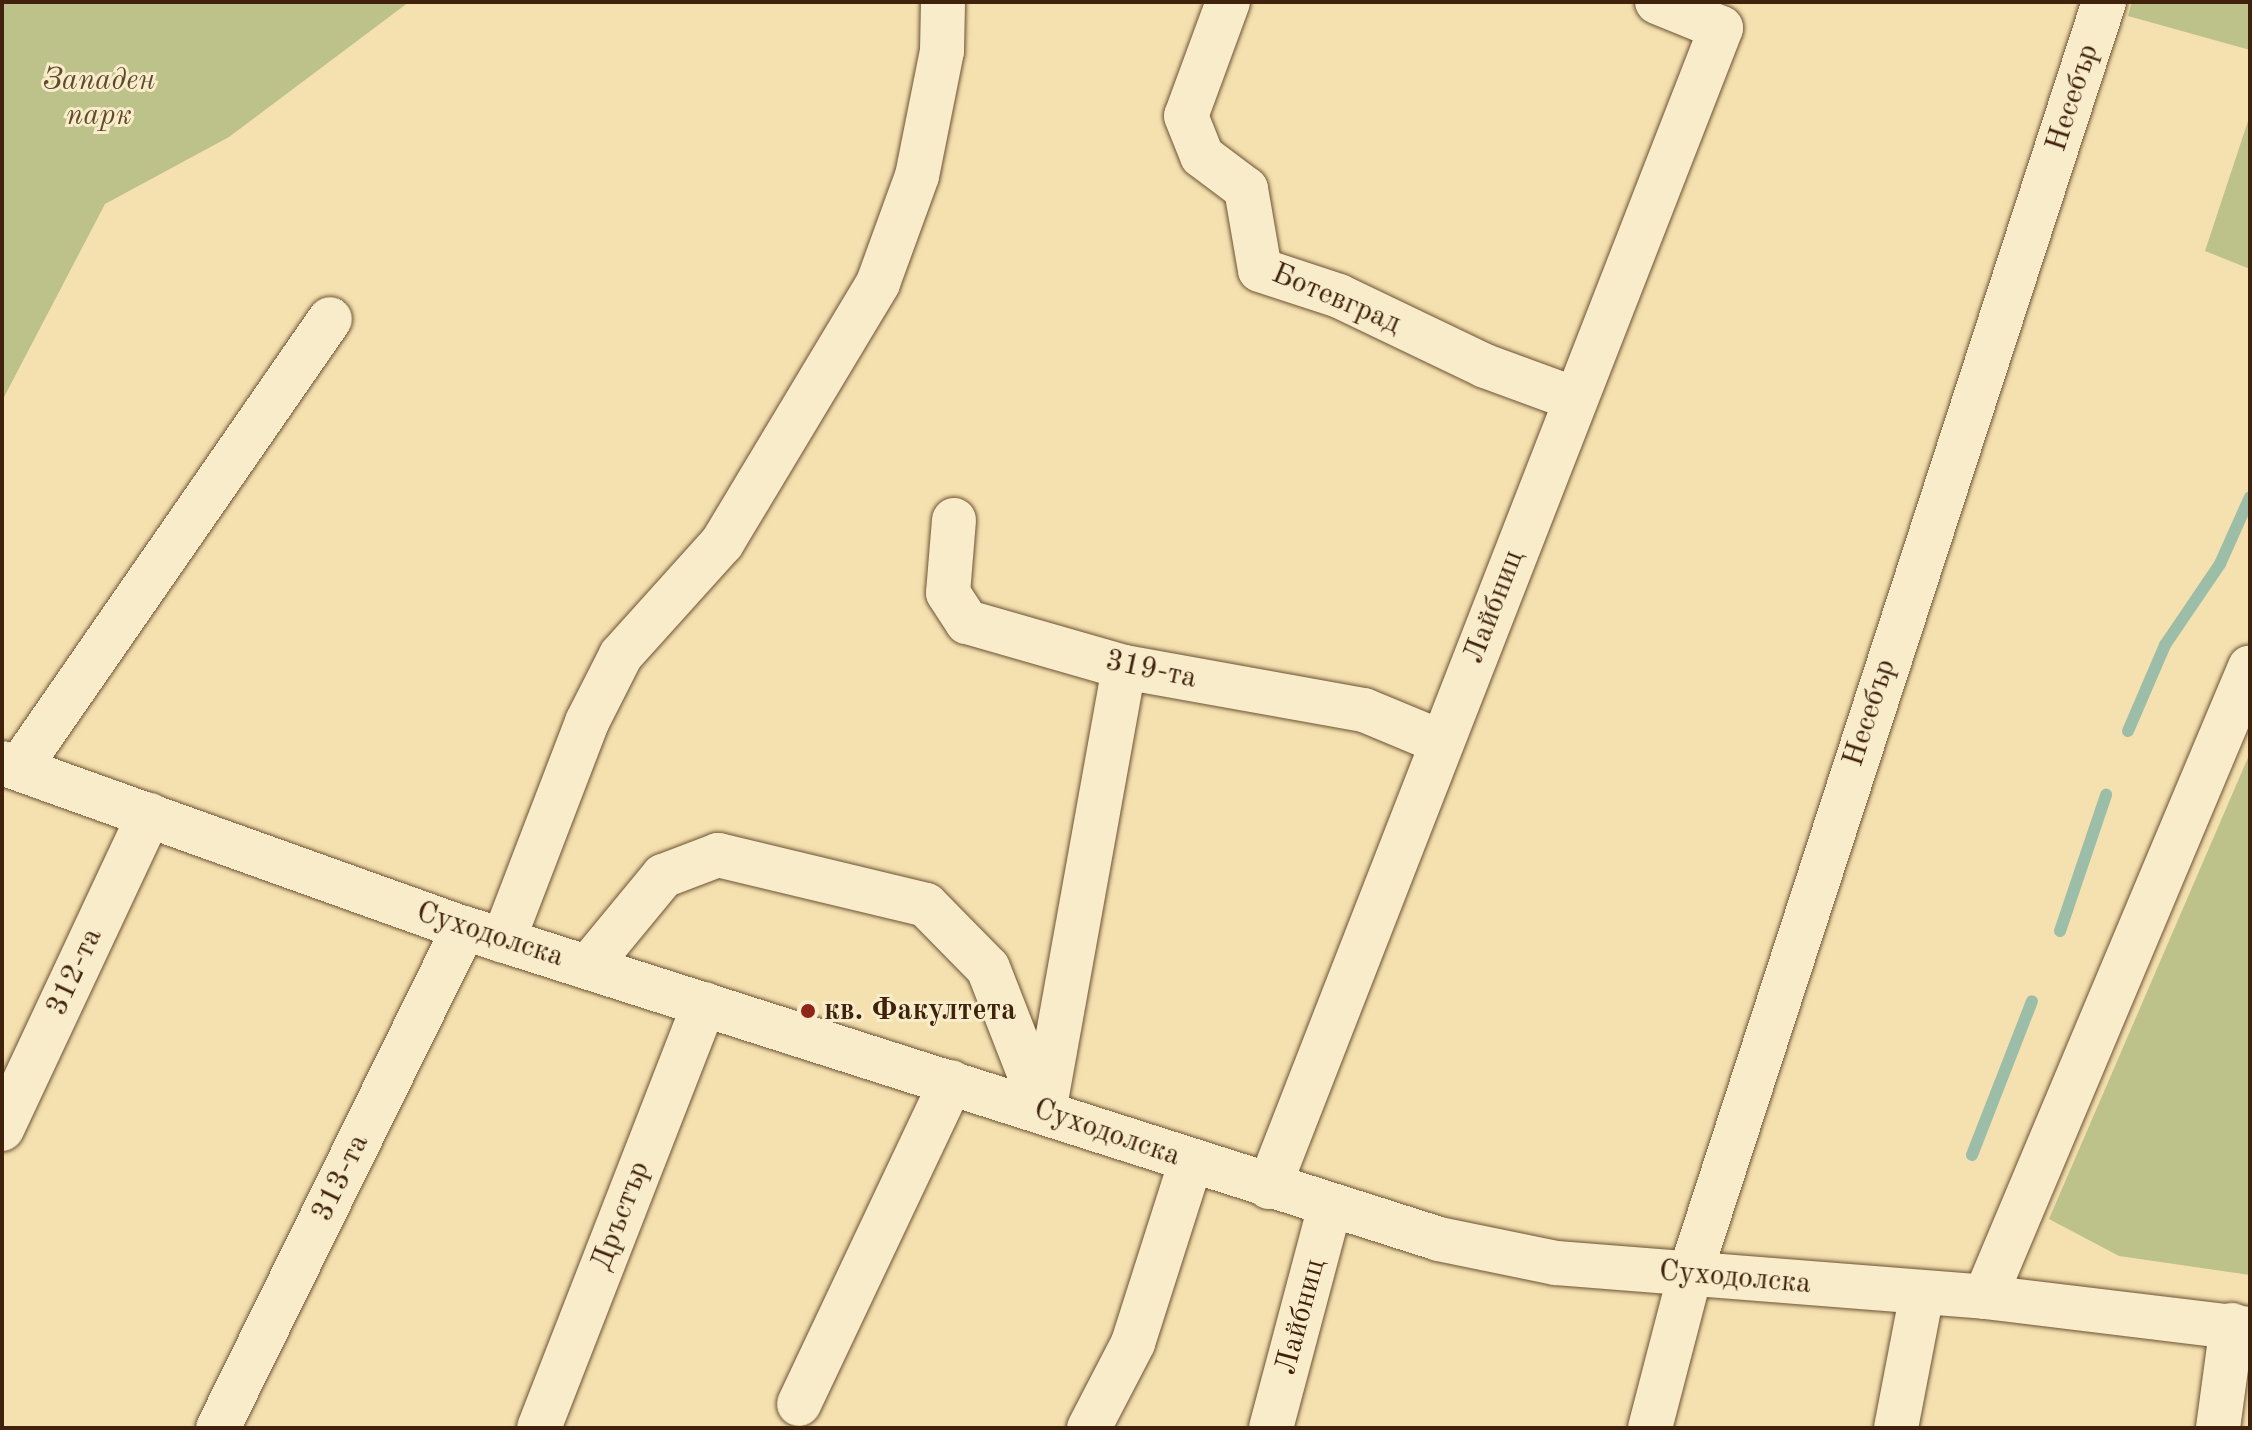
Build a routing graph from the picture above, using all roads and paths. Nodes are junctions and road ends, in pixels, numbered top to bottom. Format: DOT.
graph roads {
  1 [pos="943,2"];
  2 [pos="1228,2"];
  3 [pos="1657,2"];
  4 [pos="2104,2"];
  5 [pos="330,319"];
  6 [pos="1575,399"];
  7 [pos="954,520"];
  8 [pos="1124,667"];
  9 [pos="2250,667"];
  10 [pos="1441,742"];
  11 [pos="10,765"];
  12 [pos="149,815"];
  13 [pos="483,935"];
  14 [pos="588,967"];
  15 [pos="704,1004"];
  16 [pos="951,1082"];
  17 [pos="1044,1112"];
  18 [pos="2,1129"];
  19 [pos="1191,1161"];
  20 [pos="1269,1187"];
  21 [pos="1330,1206"];
  22 [pos="1690,1274"];
  23 [pos="1922,1293"];
  24 [pos="1985,1297"];
  25 [pos="2241,1327"];
  26 [pos="799,1404"];
  27 [pos="218,1428"];
  28 [pos="539,1428"];
  29 [pos="1089,1428"];
  30 [pos="1271,1428"];
  31 [pos="1650,1428"];
  32 [pos="1896,1428"];
  33 [pos="2218,1428"];
  1 -- 13 [label="street, 313-та"];
  2 -- 6 [label="street, Ботевград"];
  3 -- 6 [label="street, Лайбниц"];
  4 -- 22 [label="street, Несебър"];
  5 -- 11 [label="street"];
  6 -- 10 [label="street, Лайбниц"];
  7 -- 8 [label="street, 319-та"];
  8 -- 10 [label="street, 319-та"];
  8 -- 17 [label="street"];
  9 -- 24 [label="street"];
  10 -- 20 [label="street, Лайбниц"];
  11 -- 12 [label="street, Суходолска"];
  12 -- 13 [label="street, Суходолска"];
  12 -- 18 [label="street, 312-та"];
  13 -- 14 [label="street, Суходолска"];
  13 -- 27 [label="street, 313-та"];
  14 -- 15 [label="street, Суходолска"];
  14 -- 17 [label="street"];
  15 -- 16 [label="street, Суходолска"];
  15 -- 28 [label="street, Дръстър"];
  16 -- 17 [label="street, Суходолска"];
  16 -- 26 [label="street"];
  17 -- 19 [label="street, Суходолска"];
  19 -- 20 [label="street, Суходолска"];
  19 -- 29 [label="street"];
  20 -- 21 [label="street, Суходолска"];
  21 -- 22 [label="street, Суходолска"];
  21 -- 30 [label="street, Лайбниц"];
  22 -- 23 [label="street, Суходолска"];
  22 -- 31 [label="street, Несебър"];
  23 -- 24 [label="street, Суходолска"];
  23 -- 32 [label="street"];
  24 -- 25 [label="street, Суходолска"];
  25 -- 33 [label="street"];
}
